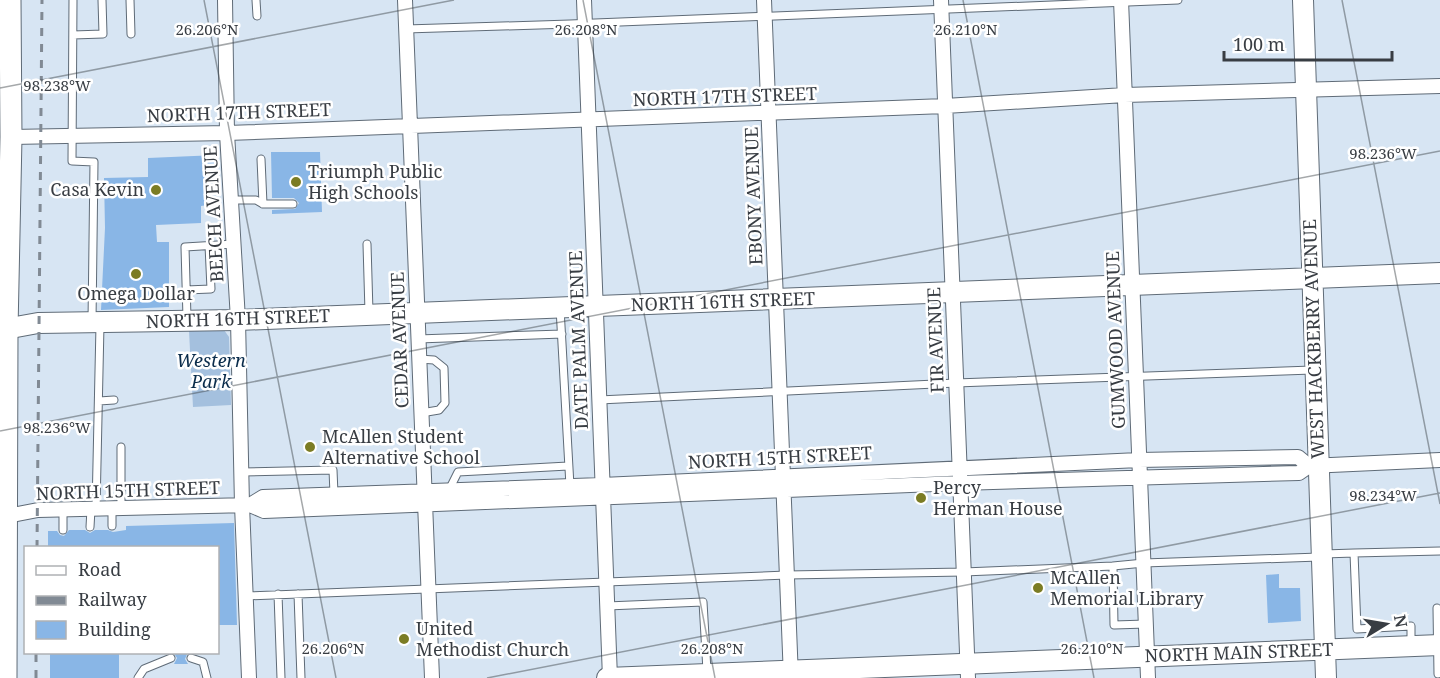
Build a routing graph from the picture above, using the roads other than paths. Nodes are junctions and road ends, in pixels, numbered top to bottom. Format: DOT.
graph roads {
  1 [pos="10,0"];
  2 [pos="73,0"];
  3 [pos="102,0"];
  4 [pos="130,0"];
  5 [pos="225,0"];
  6 [pos="256,0"];
  7 [pos="405,0"];
  8 [pos="584,0"];
  9 [pos="764,0"];
  10 [pos="1178,0"];
  11 [pos="1303,0"];
  12 [pos="1121,1"];
  13 [pos="941,5"];
  14 [pos="257,16"];
  15 [pos="764,16"];
  16 [pos="585,22"];
  17 [pos="406,29"];
  18 [pos="131,34"];
  19 [pos="73,35"];
  20 [pos="1440,86"];
  21 [pos="1307,91"];
  22 [pos="1125,95"];
  23 [pos="945,106"];
  24 [pos="768,113"];
  25 [pos="589,120"];
  26 [pos="410,126"];
  27 [pos="227,133"];
  28 [pos="73,135"];
  29 [pos="5,138"];
  30 [pos="261,159"];
  31 [pos="5,174"];
  32 [pos="231,200"];
  33 [pos="263,204"];
  34 [pos="293,204"];
  35 [pos="5,211"];
  36 [pos="234,244"];
  37 [pos="367,244"];
  38 [pos="209,245"];
  39 [pos="4,254"];
  40 [pos="1440,273"];
  41 [pos="1311,278"];
  42 [pos="1132,284"];
  43 [pos="186,290"];
  44 [pos="952,292"];
  45 [pos="4,295"];
  46 [pos="776,300"];
  47 [pos="596,306"];
  48 [pos="560,308"];
  49 [pos="417,312"];
  50 [pos="369,314"];
  51 [pos="238,320"];
  52 [pos="187,321"];
  53 [pos="96,322"];
  54 [pos="4,330"];
  55 [pos="562,334"];
  56 [pos="418,339"];
  57 [pos="419,359"];
  58 [pos="1315,370"];
  59 [pos="1136,377"];
  60 [pos="956,383"];
  61 [pos="780,393"];
  62 [pos="99,400"];
  63 [pos="114,400"];
  64 [pos="599,400"];
  65 [pos="422,413"];
  66 [pos="121,447"];
  67 [pos="1139,460"];
  68 [pos="1440,460"];
  69 [pos="568,466"];
  70 [pos="1314,466"];
  71 [pos="959,468"];
  72 [pos="241,472"];
  73 [pos="782,476"];
  74 [pos="1139,477"];
  75 [pos="960,483"];
  76 [pos="570,486"];
  77 [pos="425,490"];
  78 [pos="449,490"];
  79 [pos="603,491"];
  80 [pos="783,492"];
  81 [pos="334,494"];
  82 [pos="246,505"];
  83 [pos="425,505"];
  84 [pos="117,508"];
  85 [pos="63,509"];
  86 [pos="94,509"];
  87 [pos="4,516"];
  88 [pos="112,526"];
  89 [pos="90,527"];
  90 [pos="63,530"];
  91 [pos="1440,550"];
  92 [pos="1354,553"];
  93 [pos="1321,556"];
  94 [pos="1144,563"];
  95 [pos="1113,566"];
  96 [pos="964,572"];
  97 [pos="787,574"];
  98 [pos="606,583"];
  99 [pos="429,590"];
  100 [pos="278,594"];
  101 [pos="298,594"];
  102 [pos="246,596"];
  103 [pos="607,606"];
  104 [pos="3,607"];
  105 [pos="1437,608"];
  106 [pos="1146,624"];
  107 [pos="1439,645"];
  108 [pos="1411,646"];
  109 [pos="1325,650"];
  110 [pos="1148,657"];
  111 [pos="171,658"];
  112 [pos="191,658"];
  113 [pos="968,671"];
  114 [pos="889,672"];
  115 [pos="708,674"];
  116 [pos="791,674"];
  117 [pos="1438,674"];
  118 [pos="6,678"];
  119 [pos="138,678"];
  120 [pos="207,678"];
  121 [pos="249,678"];
  122 [pos="281,678"];
  123 [pos="301,678"];
  124 [pos="432,678"];
  125 [pos="609,678"];
  126 [pos="1149,678"];
  127 [pos="1326,678"];
  1 -- 29 [label="main road"];
  2 -- 19 [label="lane"];
  3 -- 19 [label="lane"];
  4 -- 18 [label="lane"];
  5 -- 27 [label="street, BEECH AVENUE"];
  6 -- 14 [label="lane"];
  7 -- 17 [label="street, CEDAR AVENUE"];
  8 -- 16 [label="street, DATE PALM AVENUE"];
  9 -- 15 [label="street, EBONY AVENUE"];
  10 -- 12 [label="lane"];
  11 -- 21 [label="street, WEST HACKBERRY AVENUE"];
  12 -- 13 [label="lane"];
  12 -- 22 [label="street, GUMWOOD AVENUE"];
  13 -- 15 [label="lane"];
  13 -- 23 [label="street, FIR AVENUE"];
  15 -- 16 [label="lane"];
  15 -- 24 [label="street, EBONY AVENUE"];
  16 -- 17 [label="lane"];
  16 -- 25 [label="street, DATE PALM AVENUE"];
  17 -- 26 [label="street, CEDAR AVENUE"];
  19 -- 28 [label="lane"];
  20 -- 21 [label="street, NORTH 17TH STREET"];
  21 -- 22 [label="street, NORTH 17TH STREET"];
  21 -- 41 [label="street, WEST HACKBERRY AVENUE"];
  22 -- 23 [label="street, NORTH 17TH STREET"];
  22 -- 42 [label="street, GUMWOOD AVENUE"];
  23 -- 24 [label="street, NORTH 17TH STREET"];
  23 -- 44 [label="street, FIR AVENUE"];
  24 -- 25 [label="street, NORTH 17TH STREET"];
  24 -- 46 [label="street, EBONY AVENUE"];
  25 -- 26 [label="street, NORTH 17TH STREET"];
  25 -- 47 [label="street, DATE PALM AVENUE"];
  26 -- 27 [label="street, NORTH 17TH STREET"];
  26 -- 49 [label="street, CEDAR AVENUE"];
  27 -- 28 [label="street, NORTH 17TH STREET"];
  27 -- 32 [label="street, BEECH AVENUE"];
  28 -- 29 [label="street, NORTH 17TH STREET"];
  28 -- 53 [label="lane"];
  29 -- 31 [label="main road"];
  30 -- 33 [label="lane"];
  31 -- 35 [label="main road"];
  32 -- 33 [label="lane"];
  32 -- 36 [label="street, BEECH AVENUE"];
  33 -- 34 [label="lane"];
  35 -- 39 [label="main road"];
  36 -- 38 [label="lane"];
  36 -- 51 [label="street, BEECH AVENUE"];
  37 -- 50 [label="lane"];
  38 -- 43 [label="lane"];
  38 -- 43 [label="lane"];
  39 -- 45 [label="main road"];
  40 -- 41 [label="street, NORTH 16TH STREET"];
  41 -- 42 [label="street, NORTH 16TH STREET"];
  41 -- 58 [label="street, WEST HACKBERRY AVENUE"];
  42 -- 44 [label="street, NORTH 16TH STREET"];
  42 -- 59 [label="street, GUMWOOD AVENUE"];
  43 -- 52 [label="lane"];
  44 -- 46 [label="street, NORTH 16TH STREET"];
  44 -- 60 [label="street, FIR AVENUE"];
  45 -- 54 [label="main road"];
  46 -- 47 [label="street, NORTH 16TH STREET"];
  46 -- 61 [label="street, EBONY AVENUE"];
  47 -- 48 [label="street, NORTH 16TH STREET"];
  47 -- 64 [label="street, DATE PALM AVENUE"];
  48 -- 49 [label="street, NORTH 16TH STREET"];
  48 -- 55 [label="lane"];
  49 -- 50 [label="street, NORTH 16TH STREET"];
  49 -- 56 [label="street, CEDAR AVENUE"];
  50 -- 51 [label="street, NORTH 16TH STREET"];
  51 -- 52 [label="street, NORTH 16TH STREET"];
  51 -- 72 [label="street, BEECH AVENUE"];
  52 -- 53 [label="street, NORTH 16TH STREET"];
  53 -- 54 [label="street, NORTH 16TH STREET"];
  53 -- 62 [label="lane"];
  54 -- 87 [label="main road"];
  55 -- 56 [label="lane"];
  55 -- 69 [label="lane"];
  56 -- 57 [label="street, CEDAR AVENUE"];
  57 -- 65 [label="street, CEDAR AVENUE"];
  57 -- 65 [label="lane"];
  58 -- 59 [label="lane"];
  58 -- 70 [label="street, WEST HACKBERRY AVENUE"];
  59 -- 60 [label="lane"];
  59 -- 67 [label="street, GUMWOOD AVENUE"];
  60 -- 61 [label="lane"];
  60 -- 71 [label="street, FIR AVENUE"];
  61 -- 64 [label="lane"];
  61 -- 73 [label="street, EBONY AVENUE"];
  62 -- 63 [label="lane"];
  62 -- 86 [label="lane"];
  64 -- 79 [label="street, DATE PALM AVENUE"];
  65 -- 77 [label="street, CEDAR AVENUE"];
  66 -- 84 [label="lane"];
  67 -- 70 [label="street, NORTH 15TH STREET"];
  67 -- 71 [label="street, NORTH 15TH STREET"];
  67 -- 74 [label="street, GUMWOOD AVENUE"];
  68 -- 70 [label="street, NORTH 15TH STREET"];
  69 -- 76 [label="lane"];
  69 -- 78 [label="lane"];
  70 -- 74 [label="street, NORTH 15TH STREET"];
  70 -- 93 [label="street, WEST HACKBERRY AVENUE"];
  71 -- 73 [label="street, NORTH 15TH STREET"];
  71 -- 75 [label="street, FIR AVENUE"];
  72 -- 81 [label="lane"];
  72 -- 82 [label="street, BEECH AVENUE"];
  73 -- 79 [label="street, NORTH 15TH STREET"];
  73 -- 80 [label="street, EBONY AVENUE"];
  74 -- 75 [label="street, NORTH 15TH STREET"];
  74 -- 94 [label="street, GUMWOOD AVENUE"];
  75 -- 80 [label="street, NORTH 15TH STREET"];
  75 -- 96 [label="street, FIR AVENUE"];
  76 -- 78 [label="street, NORTH 15TH STREET"];
  76 -- 79 [label="street, NORTH 15TH STREET"];
  77 -- 78 [label="street, NORTH 15TH STREET"];
  77 -- 81 [label="street, NORTH 15TH STREET"];
  77 -- 83 [label="street, CEDAR AVENUE"];
  79 -- 80 [label="street, NORTH 15TH STREET"];
  79 -- 83 [label="street, NORTH 15TH STREET"];
  79 -- 98 [label="street, DATE PALM AVENUE"];
  80 -- 97 [label="street, EBONY AVENUE"];
  81 -- 82 [label="street, NORTH 15TH STREET"];
  82 -- 83 [label="street, NORTH 15TH STREET"];
  82 -- 84 [label="street, NORTH 15TH STREET"];
  82 -- 102 [label="street, BEECH AVENUE"];
  83 -- 99 [label="street, CEDAR AVENUE"];
  84 -- 86 [label="street, NORTH 15TH STREET"];
  84 -- 88 [label="lane"];
  85 -- 86 [label="street, NORTH 15TH STREET"];
  85 -- 87 [label="street, NORTH 15TH STREET"];
  85 -- 90 [label="lane"];
  86 -- 89 [label="lane"];
  87 -- 104 [label="main road"];
  91 -- 92 [label="lane"];
  92 -- 93 [label="lane"];
  92 -- 108 [label="lane"];
  93 -- 94 [label="lane"];
  93 -- 109 [label="street, WEST HACKBERRY AVENUE"];
  94 -- 95 [label="lane"];
  94 -- 106 [label="street, GUMWOOD AVENUE"];
  95 -- 96 [label="lane"];
  95 -- 106 [label="lane"];
  96 -- 97 [label="lane"];
  96 -- 113 [label="street, FIR AVENUE"];
  97 -- 98 [label="lane"];
  97 -- 116 [label="street, EBONY AVENUE"];
  98 -- 99 [label="lane"];
  98 -- 103 [label="street, DATE PALM AVENUE"];
  99 -- 101 [label="lane"];
  99 -- 124 [label="street, CEDAR AVENUE"];
  100 -- 101 [label="lane"];
  100 -- 102 [label="lane"];
  100 -- 122 [label="lane"];
  101 -- 123 [label="lane"];
  102 -- 121 [label="street, BEECH AVENUE"];
  103 -- 115 [label="lane"];
  103 -- 125 [label="street, DATE PALM AVENUE"];
  104 -- 118 [label="main road"];
  105 -- 107 [label="lane"];
  106 -- 110 [label="street, GUMWOOD AVENUE"];
  107 -- 108 [label="street, NORTH MAIN STREET"];
  107 -- 117 [label="lane"];
  108 -- 109 [label="street, NORTH MAIN STREET"];
  109 -- 110 [label="street, NORTH MAIN STREET"];
  109 -- 127 [label="street, WEST HACKBERRY AVENUE"];
  110 -- 113 [label="street, NORTH MAIN STREET"];
  110 -- 126 [label="street, GUMWOOD AVENUE"];
  111 -- 119 [label="lane"];
  112 -- 120 [label="lane"];
  113 -- 114 [label="street, NORTH MAIN STREET"];
  114 -- 116 [label="street, NORTH MAIN STREET"];
  115 -- 116 [label="street, NORTH MAIN STREET"];
  115 -- 125 [label="street, NORTH MAIN STREET"];
}
